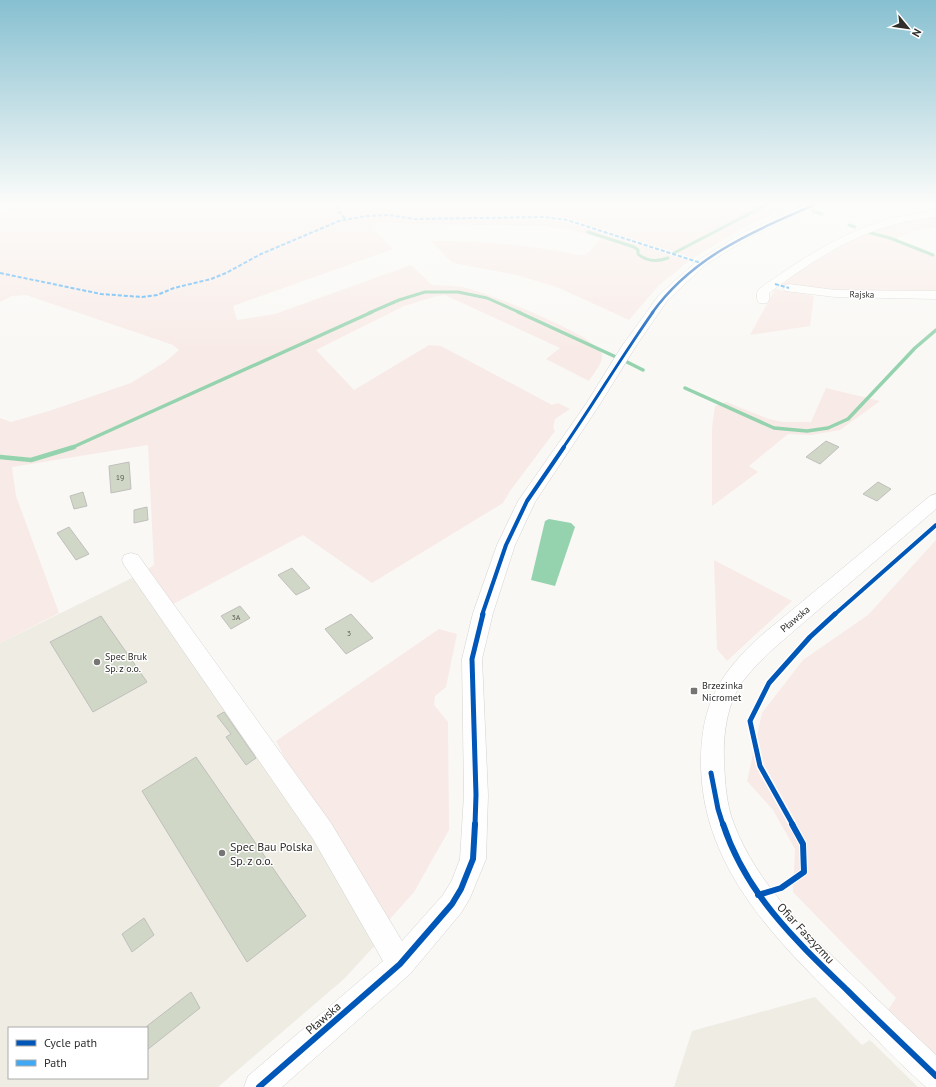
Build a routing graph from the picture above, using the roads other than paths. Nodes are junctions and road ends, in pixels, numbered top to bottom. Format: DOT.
graph roads {
  1 [pos="713,256"];
  2 [pos="816,256"];
  3 [pos="789,288"];
  4 [pos="936,295"];
  5 [pos="763,300"];
  6 [pos="936,500"];
  7 [pos="131,560"];
  8 [pos="711,773"];
  9 [pos="400,964"];
  10 [pos="936,1076"];
  11 [pos="259,1087"];
  1 -- 9 [label="street, Pławska"];
  2 -- 5 [label="street"];
  3 -- 4 [label="street, Rajska"];
  6 -- 8 [label="street, Pławska"];
  7 -- 9 [label="street"];
  8 -- 10 [label="street, Ofiar Faszyzmu"];
  9 -- 11 [label="street, Pławska"];
}
